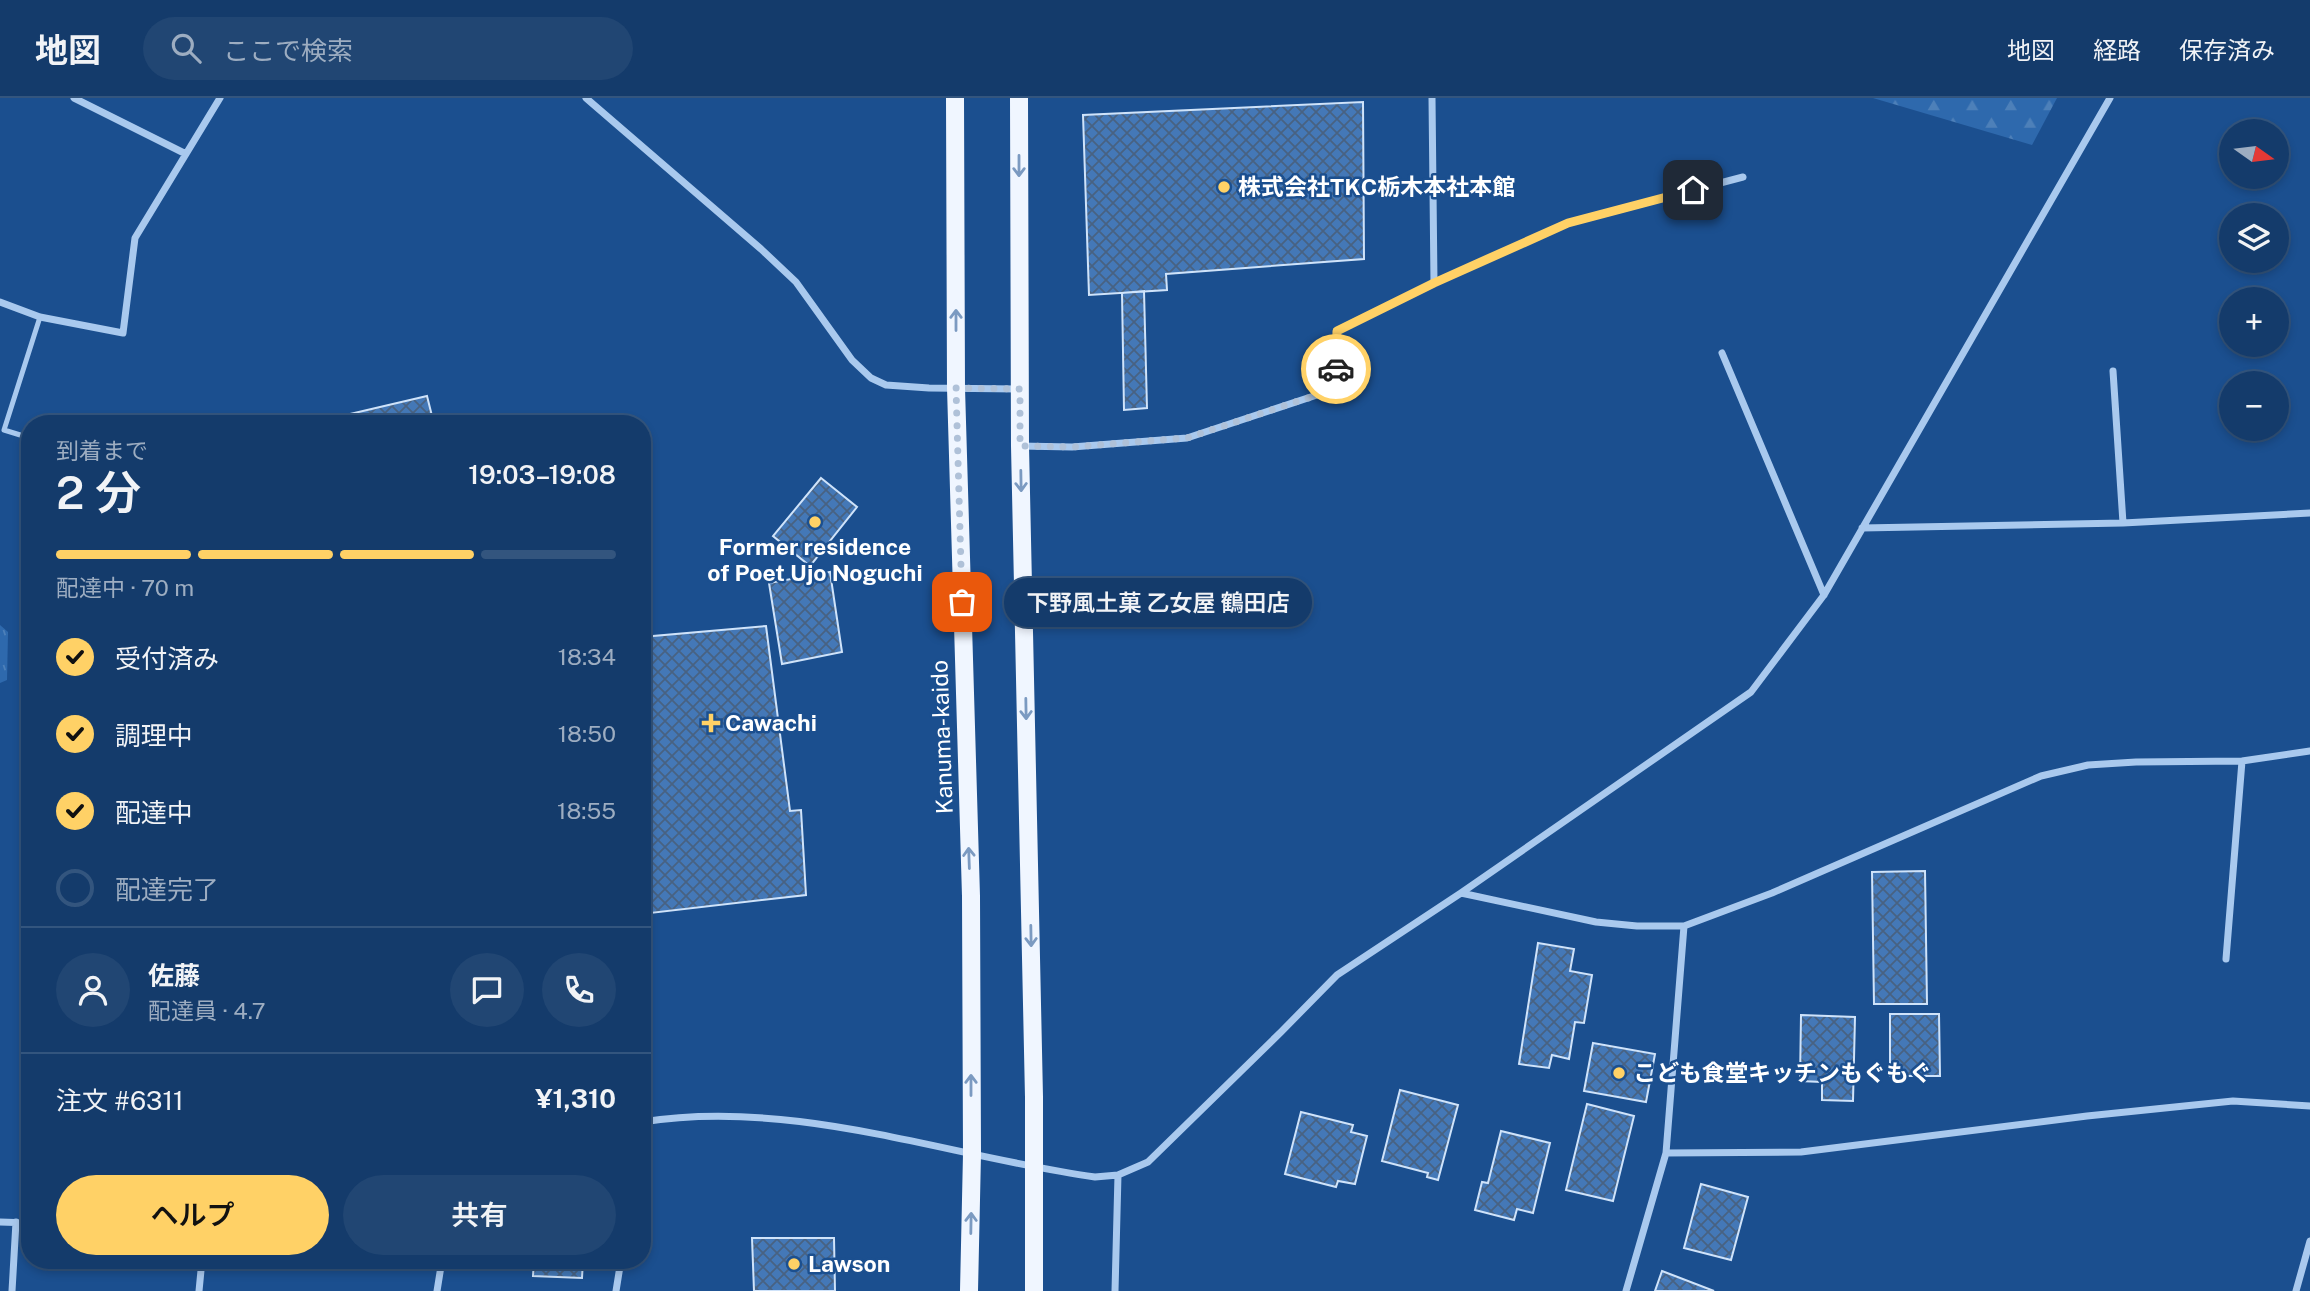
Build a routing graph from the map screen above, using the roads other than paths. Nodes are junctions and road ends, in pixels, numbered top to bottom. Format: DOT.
graph roads {
  1 [pos="74,98"];
  2 [pos="220,98"];
  3 [pos="586,98"];
  4 [pos="955,98"];
  5 [pos="1019,98"];
  6 [pos="1432,98"];
  7 [pos="2110,98"];
  8 [pos="186,154"];
  9 [pos="1744,177"];
  10 [pos="1434,283"];
  11 [pos="0,302"];
  12 [pos="40,317"];
  13 [pos="1722,353"];
  14 [pos="2113,371"];
  15 [pos="956,388"];
  16 [pos="1020,389"];
  17 [pos="21,435"];
  18 [pos="1020,446"];
  19 [pos="2310,513"];
  20 [pos="2123,523"];
  21 [pos="1862,528"];
  22 [pos="1824,595"];
  23 [pos="2310,751"];
  24 [pos="2242,761"];
  25 [pos="1461,893"];
  26 [pos="1684,926"];
  27 [pos="2226,959"];
  28 [pos="2310,1106"];
  29 [pos="651,1123"];
  30 [pos="1666,1153"];
  31 [pos="972,1154"];
  32 [pos="1034,1167"];
  33 [pos="1118,1175"];
  34 [pos="0,1222"];
  35 [pos="16,1222"];
  36 [pos="21,1222"];
  37 [pos="2310,1241"];
  38 [pos="201,1269"];
  39 [pos="441,1269"];
  40 [pos="620,1269"];
  41 [pos="12,1291"];
  42 [pos="199,1291"];
  43 [pos="437,1291"];
  44 [pos="616,1291"];
  45 [pos="970,1291"];
  46 [pos="1034,1291"];
  47 [pos="1115,1291"];
  48 [pos="1626,1291"];
  49 [pos="2296,1291"];
  1 -- 8 [label="street"];
  2 -- 8 [label="street"];
  3 -- 15 [label="street"];
  15 -- 4 [label="main road, Kanuma-kaido, one-way"];
  5 -- 16 [label="main road, one-way"];
  6 -- 10 [label="street"];
  7 -- 21 [label="street"];
  8 -- 12 [label="street"];
  9 -- 10 [label="street"];
  10 -- 18 [label="street"];
  11 -- 12 [label="street"];
  12 -- 17 [label="lane"];
  13 -- 22 [label="street"];
  14 -- 20 [label="street"];
  15 -- 16 [label="street"];
  31 -- 15 [label="main road, Kanuma-kaido, one-way"];
  16 -- 18 [label="main road"];
  18 -- 32 [label="main road, one-way"];
  19 -- 20 [label="street"];
  20 -- 21 [label="street"];
  21 -- 22 [label="street"];
  22 -- 25 [label="street"];
  23 -- 24 [label="street"];
  24 -- 26 [label="street"];
  24 -- 27 [label="street"];
  25 -- 26 [label="street"];
  25 -- 33 [label="street"];
  26 -- 30 [label="street"];
  28 -- 30 [label="street"];
  29 -- 31 [label="street"];
  30 -- 48 [label="street"];
  31 -- 32 [label="street"];
  45 -- 31 [label="main road, Kanuma-kaido, one-way"];
  32 -- 33 [label="street"];
  32 -- 46 [label="main road"];
  33 -- 47 [label="street"];
  34 -- 35 [label="street"];
  35 -- 36 [label="street"];
  35 -- 41 [label="street"];
  37 -- 49 [label="street"];
  38 -- 42 [label="street"];
  39 -- 43 [label="street"];
  40 -- 44 [label="street"];
}
